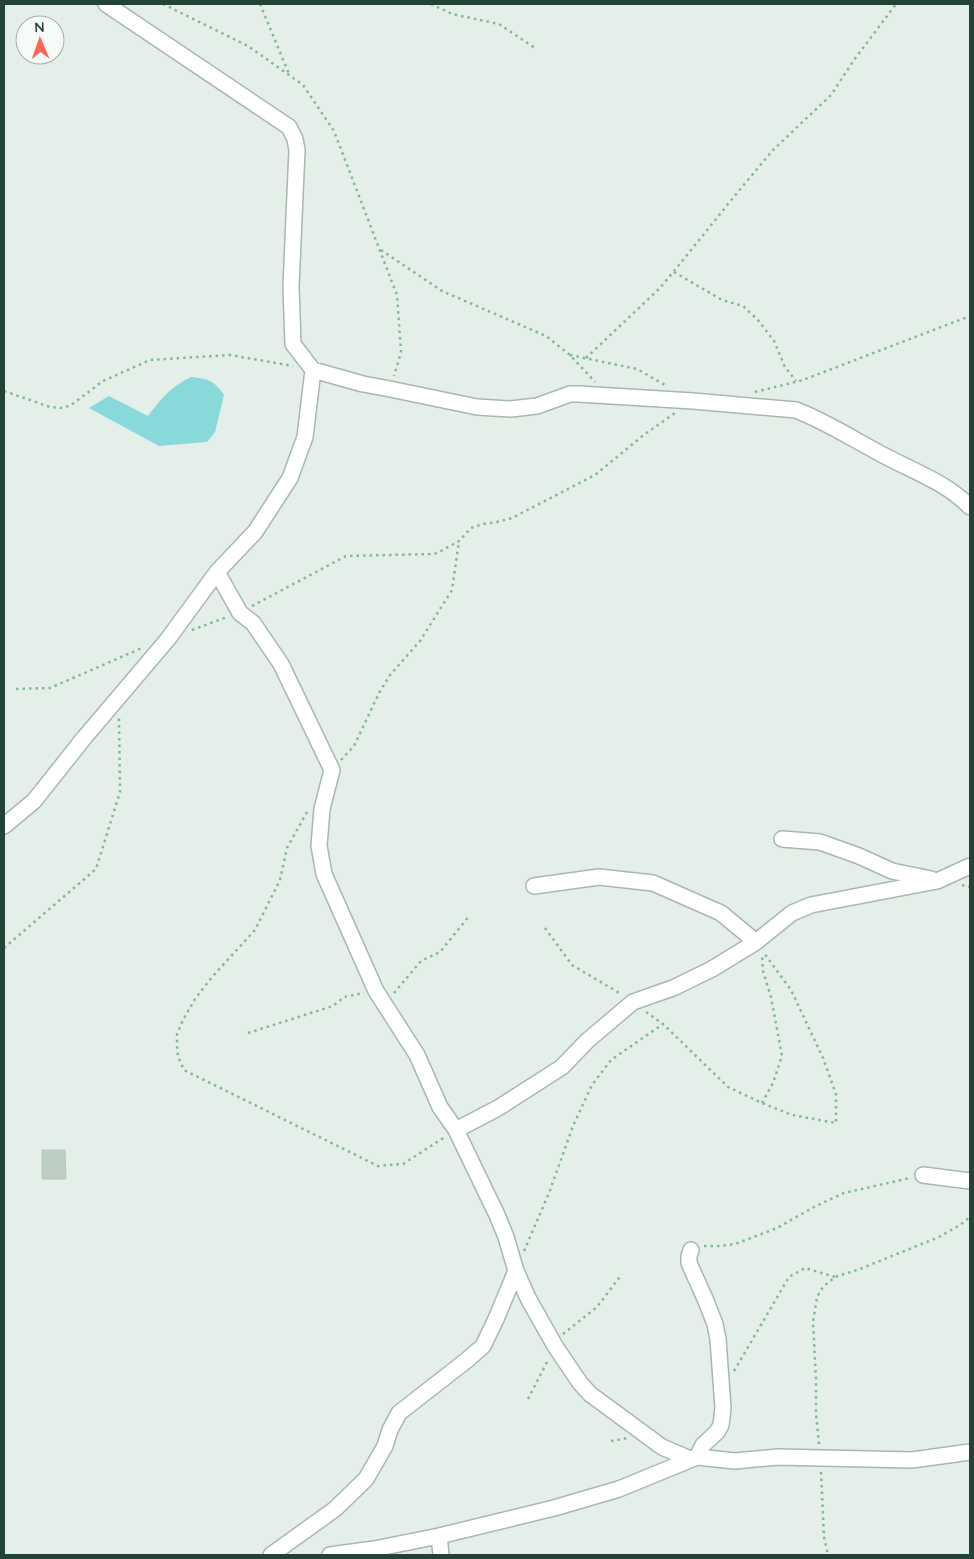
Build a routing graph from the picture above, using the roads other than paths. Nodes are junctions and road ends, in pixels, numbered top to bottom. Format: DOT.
graph roads {
  1 [pos="106,4"];
  2 [pos="313,370"];
  3 [pos="970,507"];
  4 [pos="216,572"];
  5 [pos="4,826"];
  6 [pos="782,839"];
  7 [pos="970,866"];
  8 [pos="937,881"];
  9 [pos="534,886"];
  10 [pos="756,942"];
  11 [pos="456,1130"];
  12 [pos="922,1175"];
  13 [pos="970,1181"];
  14 [pos="691,1250"];
  15 [pos="516,1271"];
  16 [pos="528,1298"];
  17 [pos="500,1308"];
  18 [pos="970,1452"];
  19 [pos="694,1458"];
  20 [pos="439,1536"];
  21 [pos="271,1555"];
  22 [pos="330,1555"];
  23 [pos="441,1555"];
  1 -- 2 [label="street"];
  2 -- 3 [label="street"];
  2 -- 4 [label="street"];
  4 -- 5 [label="street"];
  4 -- 11 [label="street"];
  6 -- 8 [label="street"];
  7 -- 8 [label="street"];
  8 -- 10 [label="street"];
  9 -- 10 [label="street"];
  10 -- 11 [label="street"];
  11 -- 15 [label="street"];
  12 -- 13 [label="street"];
  14 -- 19 [label="street"];
  15 -- 16 [label="street"];
  15 -- 17 [label="street"];
  16 -- 17 [label="street"];
  16 -- 19 [label="street"];
  17 -- 21 [label="street"];
  18 -- 19 [label="street"];
  19 -- 20 [label="street"];
  20 -- 22 [label="street"];
  20 -- 23 [label="street"];
}
